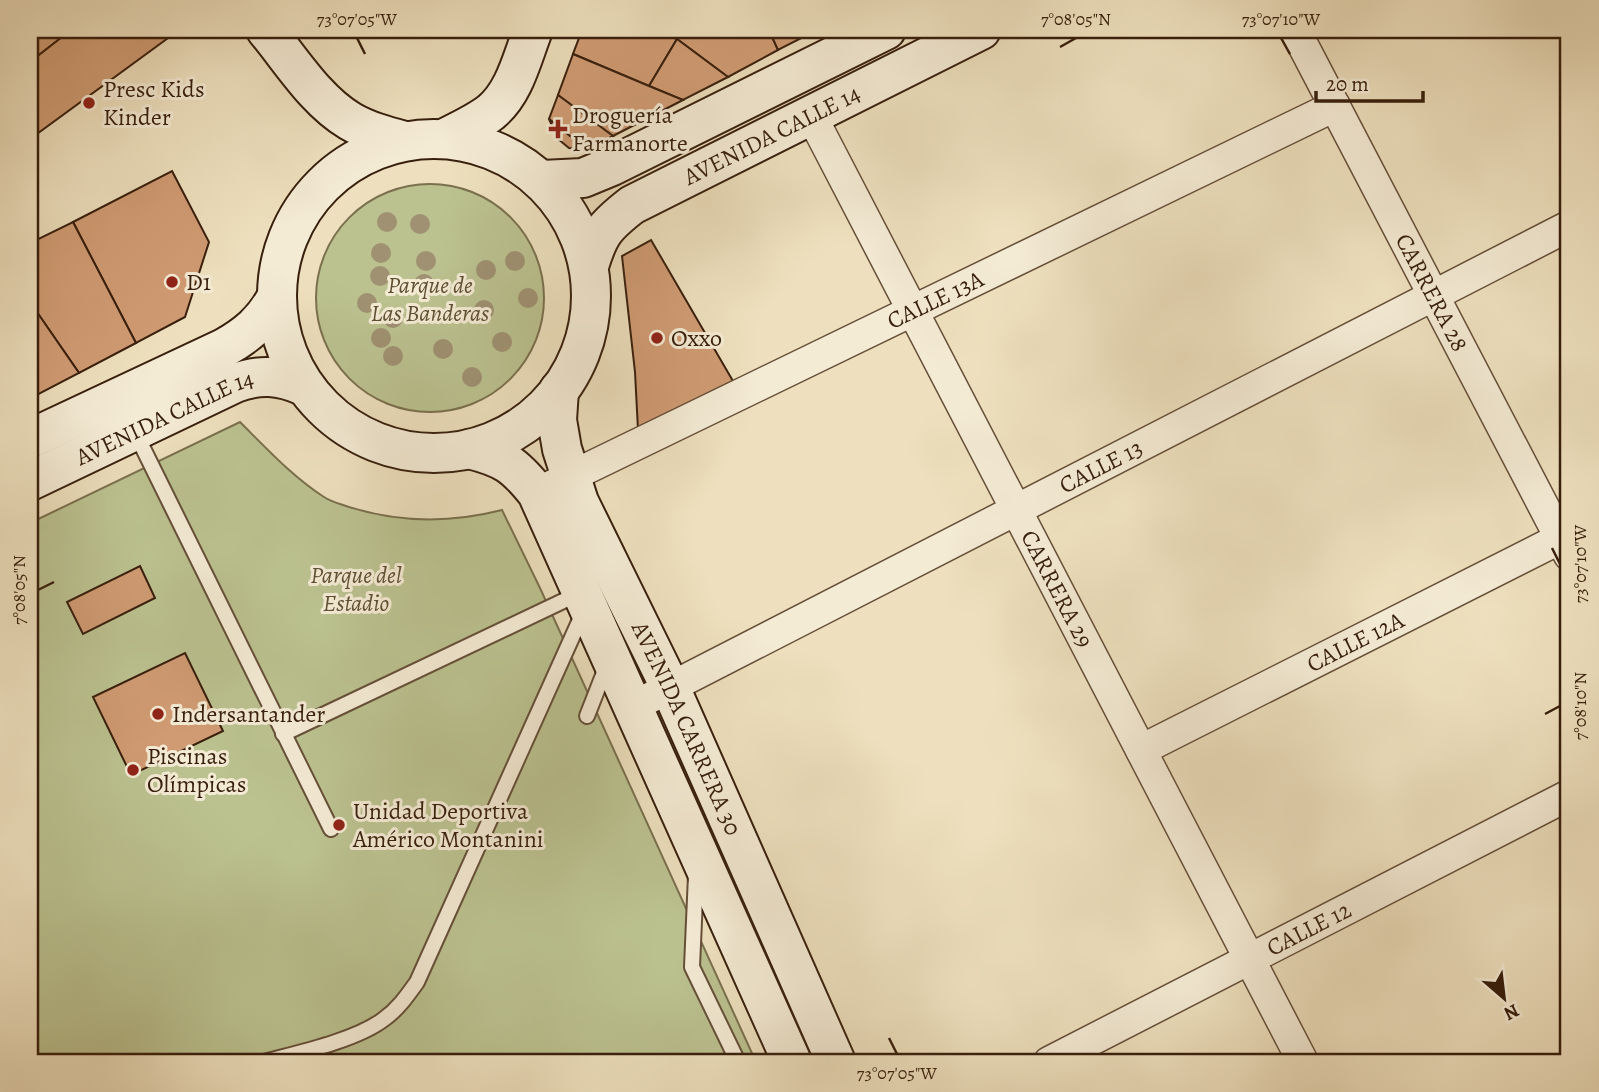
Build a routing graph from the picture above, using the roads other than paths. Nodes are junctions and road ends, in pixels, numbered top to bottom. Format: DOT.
graph roads {
  1 [pos="266,30"];
  2 [pos="533,30"];
  3 [pos="886,30"];
  4 [pos="981,30"];
  5 [pos="1295,30"];
  6 [pos="1335,106"];
  7 [pos="811,115"];
  8 [pos="443,139"];
  9 [pos="405,141"];
  10 [pos="542,180"];
  11 [pos="1569,226"];
  12 [pos="589,266"];
  13 [pos="1434,296"];
  14 [pos="276,298"];
  15 [pos="913,311"];
  16 [pos="304,386"];
  17 [pos="559,390"];
  18 [pos="134,431"];
  19 [pos="30,439"];
  20 [pos="469,449"];
  21 [pos="37,466"];
  22 [pos="554,485"];
  23 [pos="1016,510"];
  24 [pos="1566,542"];
  25 [pos="584,599"];
  26 [pos="610,657"];
  27 [pos="670,687"];
  28 [pos="632,706"];
  29 [pos="587,716"];
  30 [pos="284,734"];
  31 [pos="1141,750"];
  32 [pos="1569,795"];
  33 [pos="331,829"];
  34 [pos="697,849"];
  35 [pos="1250,959"];
  36 [pos="264,1062"];
  37 [pos="738,1062"];
  38 [pos="792,1062"];
  39 [pos="836,1062"];
  40 [pos="1049,1062"];
  41 [pos="1303,1062"];
  1 -- 9 [label="main road"];
  2 -- 8 [label="main road"];
  3 -- 10 [label="main road, AVENIDA CALLE 14"];
  4 -- 7 [label="main road, AVENIDA CALLE 14"];
  5 -- 6 [label="street, CARRERA 28"];
  6 -- 13 [label="street, CARRERA 28"];
  6 -- 15 [label="street, CALLE 13A"];
  7 -- 12 [label="main road, AVENIDA CALLE 14"];
  7 -- 15 [label="street, CARRERA 29"];
  8 -- 9 [label="main road"];
  8 -- 10 [label="main road"];
  9 -- 14 [label="main road"];
  10 -- 12 [label="main road"];
  11 -- 13 [label="street, CALLE 13"];
  12 -- 17 [label="main road"];
  13 -- 23 [label="street, CALLE 13"];
  13 -- 24 [label="street, CARRERA 28"];
  14 -- 16 [label="main road"];
  14 -- 19 [label="main road, AVENIDA CALLE 14"];
  15 -- 22 [label="street, CALLE 13A"];
  15 -- 23 [label="street, CARRERA 29"];
  16 -- 18 [label="main road, AVENIDA CALLE 14"];
  16 -- 20 [label="main road"];
  17 -- 20 [label="main road"];
  17 -- 22 [label="main road, AVENIDA CARRERA 30"];
  18 -- 21 [label="main road, AVENIDA CALLE 14"];
  18 -- 30 [label="lane"];
  20 -- 22 [label="main road, AVENIDA CARRERA 30"];
  22 -- 25 [label="main road, AVENIDA CARRERA 30"];
  22 -- 27 [label="main road, AVENIDA CARRERA 30"];
  23 -- 27 [label="street, CALLE 13"];
  23 -- 31 [label="street, CARRERA 29"];
  24 -- 31 [label="street, CALLE 12A"];
  25 -- 26 [label="main road, AVENIDA CARRERA 30"];
  25 -- 30 [label="lane"];
  25 -- 36 [label="lane"];
  26 -- 28 [label="main road, AVENIDA CARRERA 30"];
  26 -- 29 [label="lane"];
  27 -- 28 [label="street, CALLE 13"];
  27 -- 39 [label="main road, AVENIDA CARRERA 30"];
  28 -- 34 [label="main road, AVENIDA CARRERA 30"];
  30 -- 33 [label="lane"];
  31 -- 35 [label="street, CARRERA 29"];
  32 -- 35 [label="street, CALLE 12"];
  34 -- 37 [label="lane"];
  34 -- 38 [label="main road, AVENIDA CARRERA 30"];
  35 -- 40 [label="street, CALLE 12"];
  35 -- 41 [label="street, CARRERA 29"];
}
